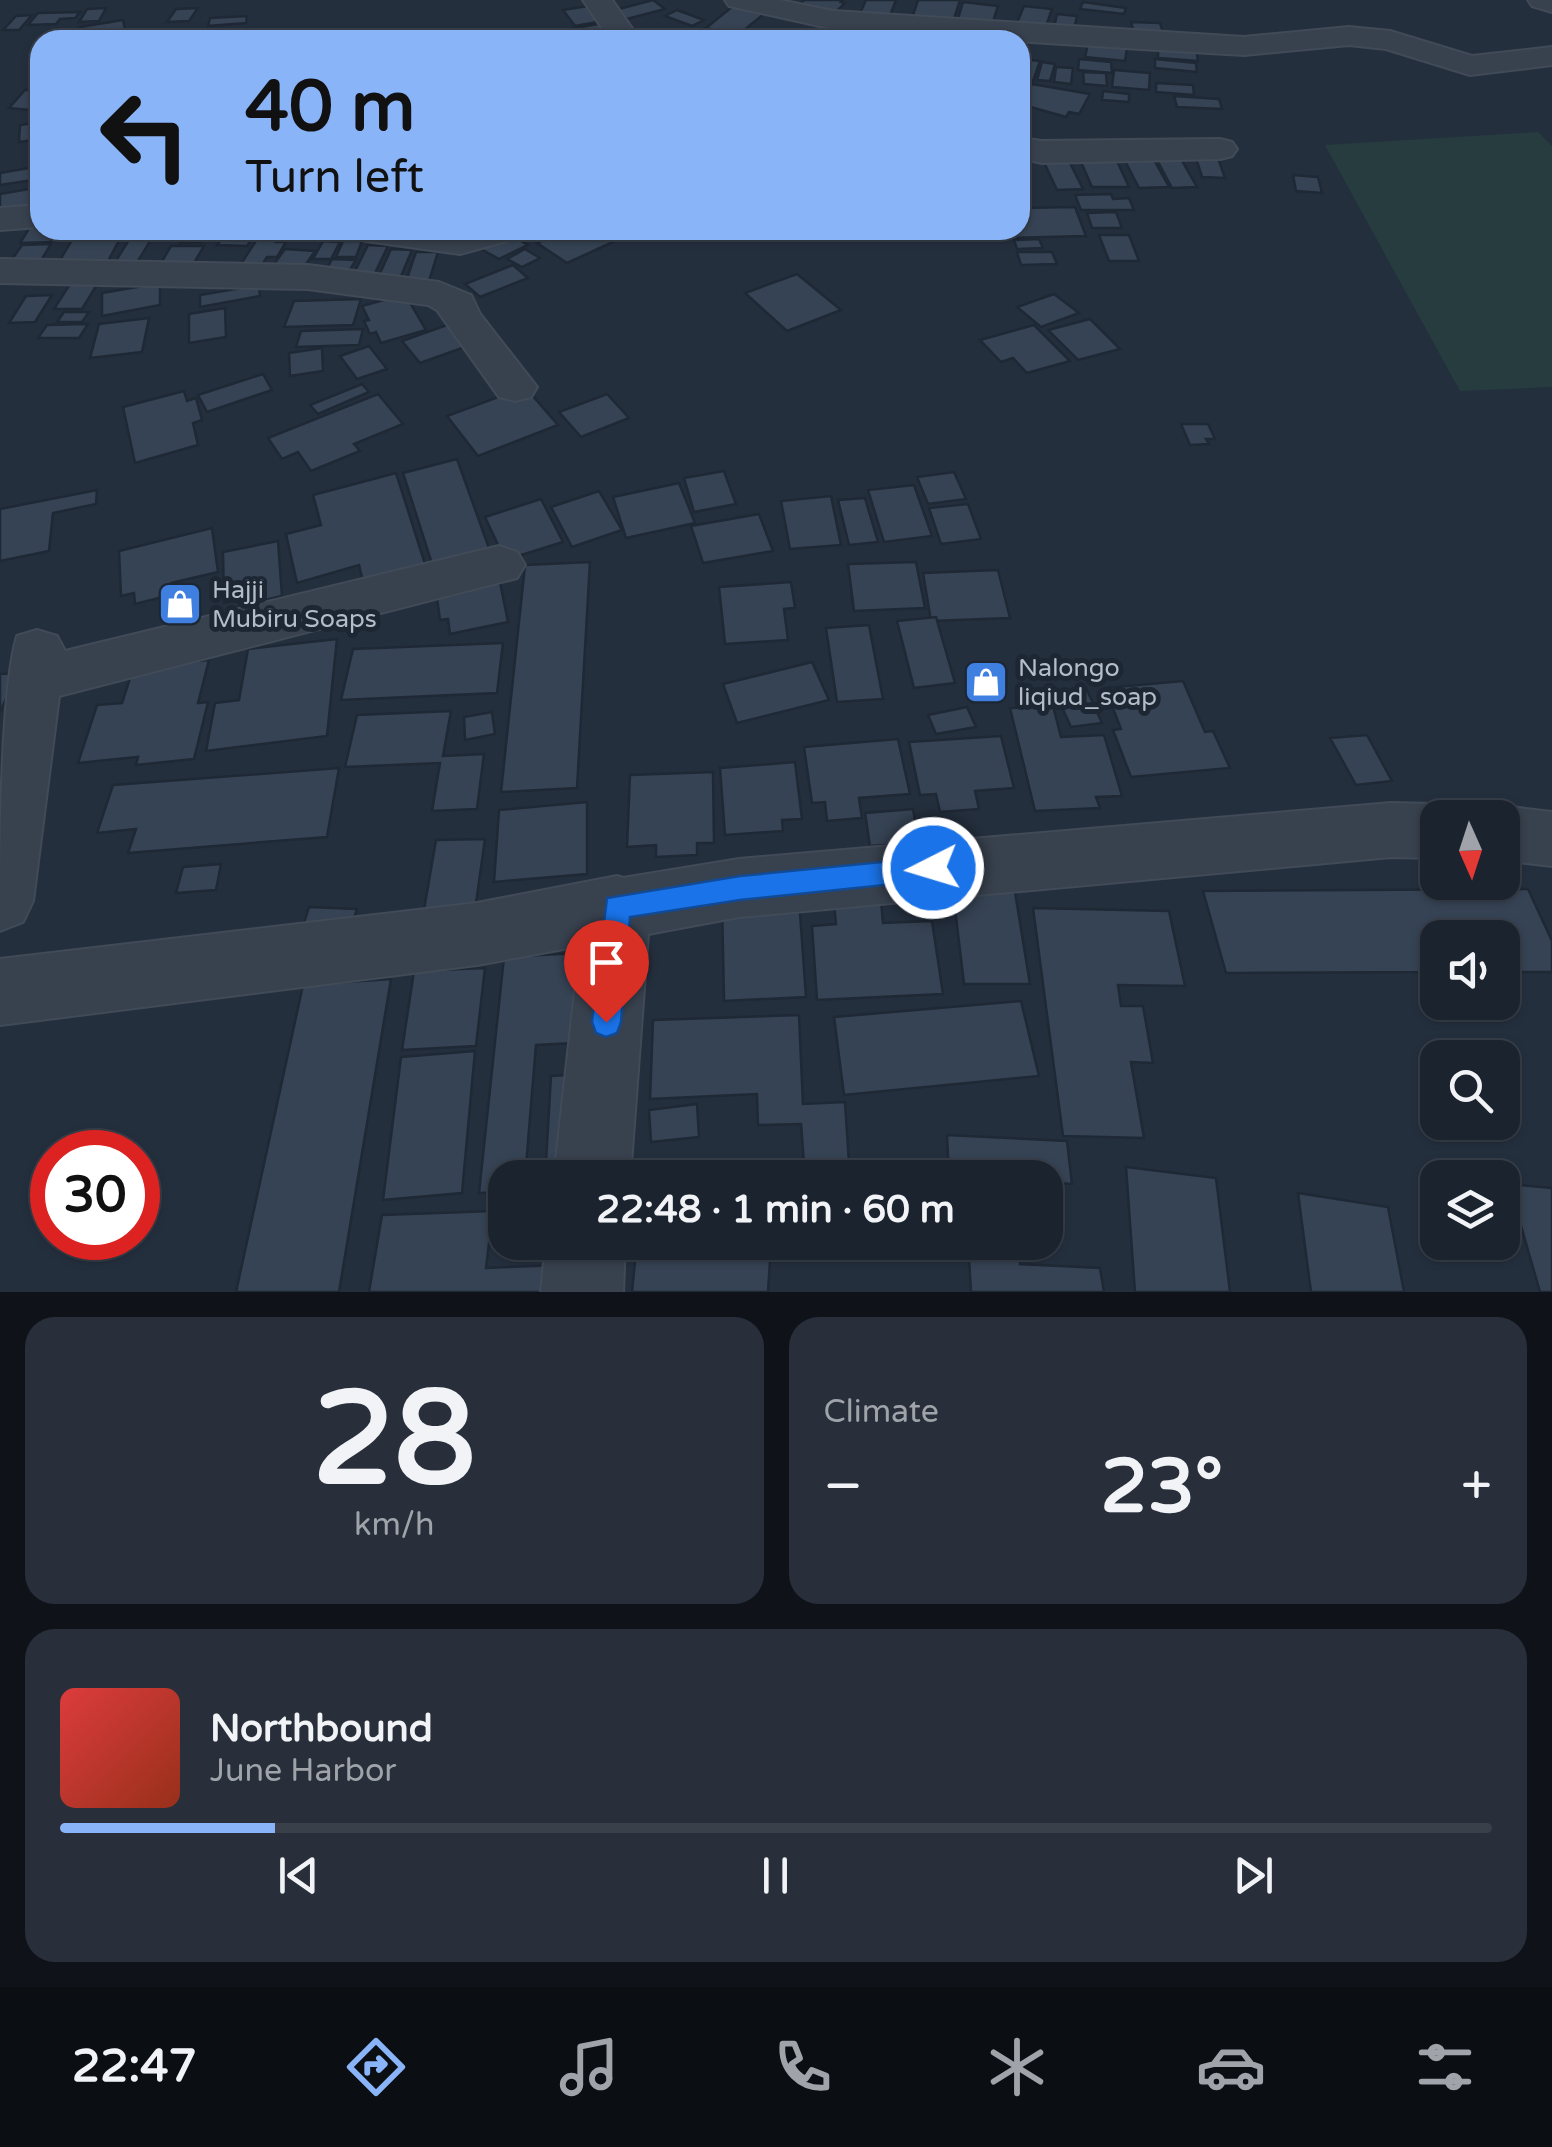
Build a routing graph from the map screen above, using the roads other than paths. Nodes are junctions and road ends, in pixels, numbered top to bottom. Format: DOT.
graph roads {
  1 [pos="596,0"];
  2 [pos="740,0"];
  3 [pos="1542,0"];
  4 [pos="1552,3"];
  5 [pos="618,30"];
  6 [pos="827,30"];
  7 [pos="1030,38"];
  8 [pos="1552,56"];
  9 [pos="1220,148"];
  10 [pos="1030,150"];
  11 [pos="30,216"];
  12 [pos="0,218"];
  13 [pos="0,271"];
  14 [pos="514,387"];
  15 [pos="498,565"];
  16 [pos="1420,831"];
  17 [pos="1520,835"];
  18 [pos="1552,839"];
  19 [pos="0,901"];
  20 [pos="617,906"];
  21 [pos="2,1000"];
  22 [pos="594,1160"];
  23 [pos="585,1260"];
  24 [pos="582,1292"];
  1 -- 5 [label="street"];
  2 -- 6 [label="street"];
  3 -- 4 [label="street"];
  7 -- 8 [label="street"];
  9 -- 10 [label="street"];
  11 -- 12 [label="street"];
  13 -- 14 [label="street"];
  15 -- 19 [label="street"];
  16 -- 20 [label="street"];
  17 -- 18 [label="street"];
  20 -- 21 [label="street"];
  20 -- 22 [label="street"];
  23 -- 24 [label="street"];
}
